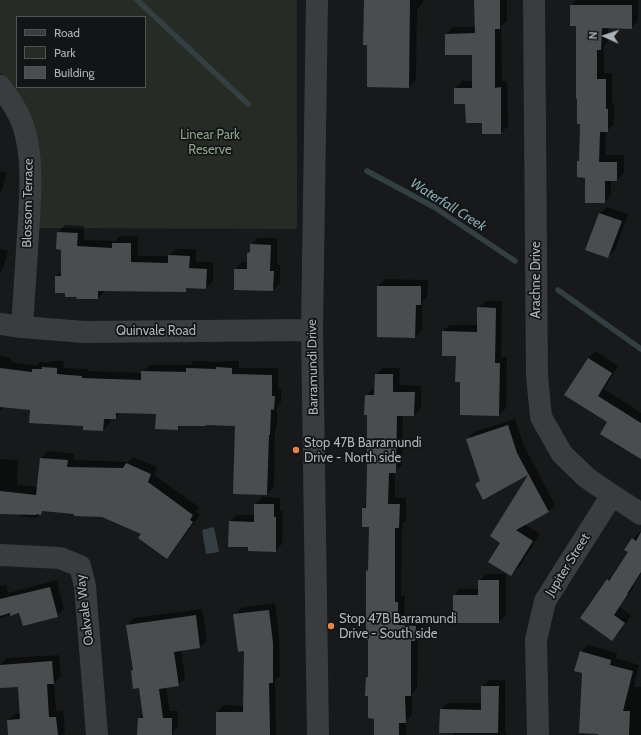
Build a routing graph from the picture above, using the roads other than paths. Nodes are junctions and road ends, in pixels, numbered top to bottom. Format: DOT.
graph roads {
  1 [pos="317,0"];
  2 [pos="534,0"];
  3 [pos="0,86"];
  4 [pos="0,324"];
  5 [pos="22,327"];
  6 [pos="312,330"];
  7 [pos="612,495"];
  8 [pos="641,514"];
  9 [pos="0,555"];
  10 [pos="97,735"];
  11 [pos="318,735"];
  12 [pos="538,735"];
  1 -- 6 [label="street, Barramundi Drive"];
  2 -- 7 [label="street, Arachne Drive"];
  3 -- 5 [label="street, Blossom Terrace"];
  4 -- 5 [label="street, Quinvale Road"];
  5 -- 6 [label="street, Quinvale Road"];
  6 -- 11 [label="street, Barramundi Drive"];
  7 -- 8 [label="street, Arachne Drive"];
  7 -- 12 [label="street, Jupiter Street"];
  9 -- 10 [label="street, Oakvale Way"];
}
